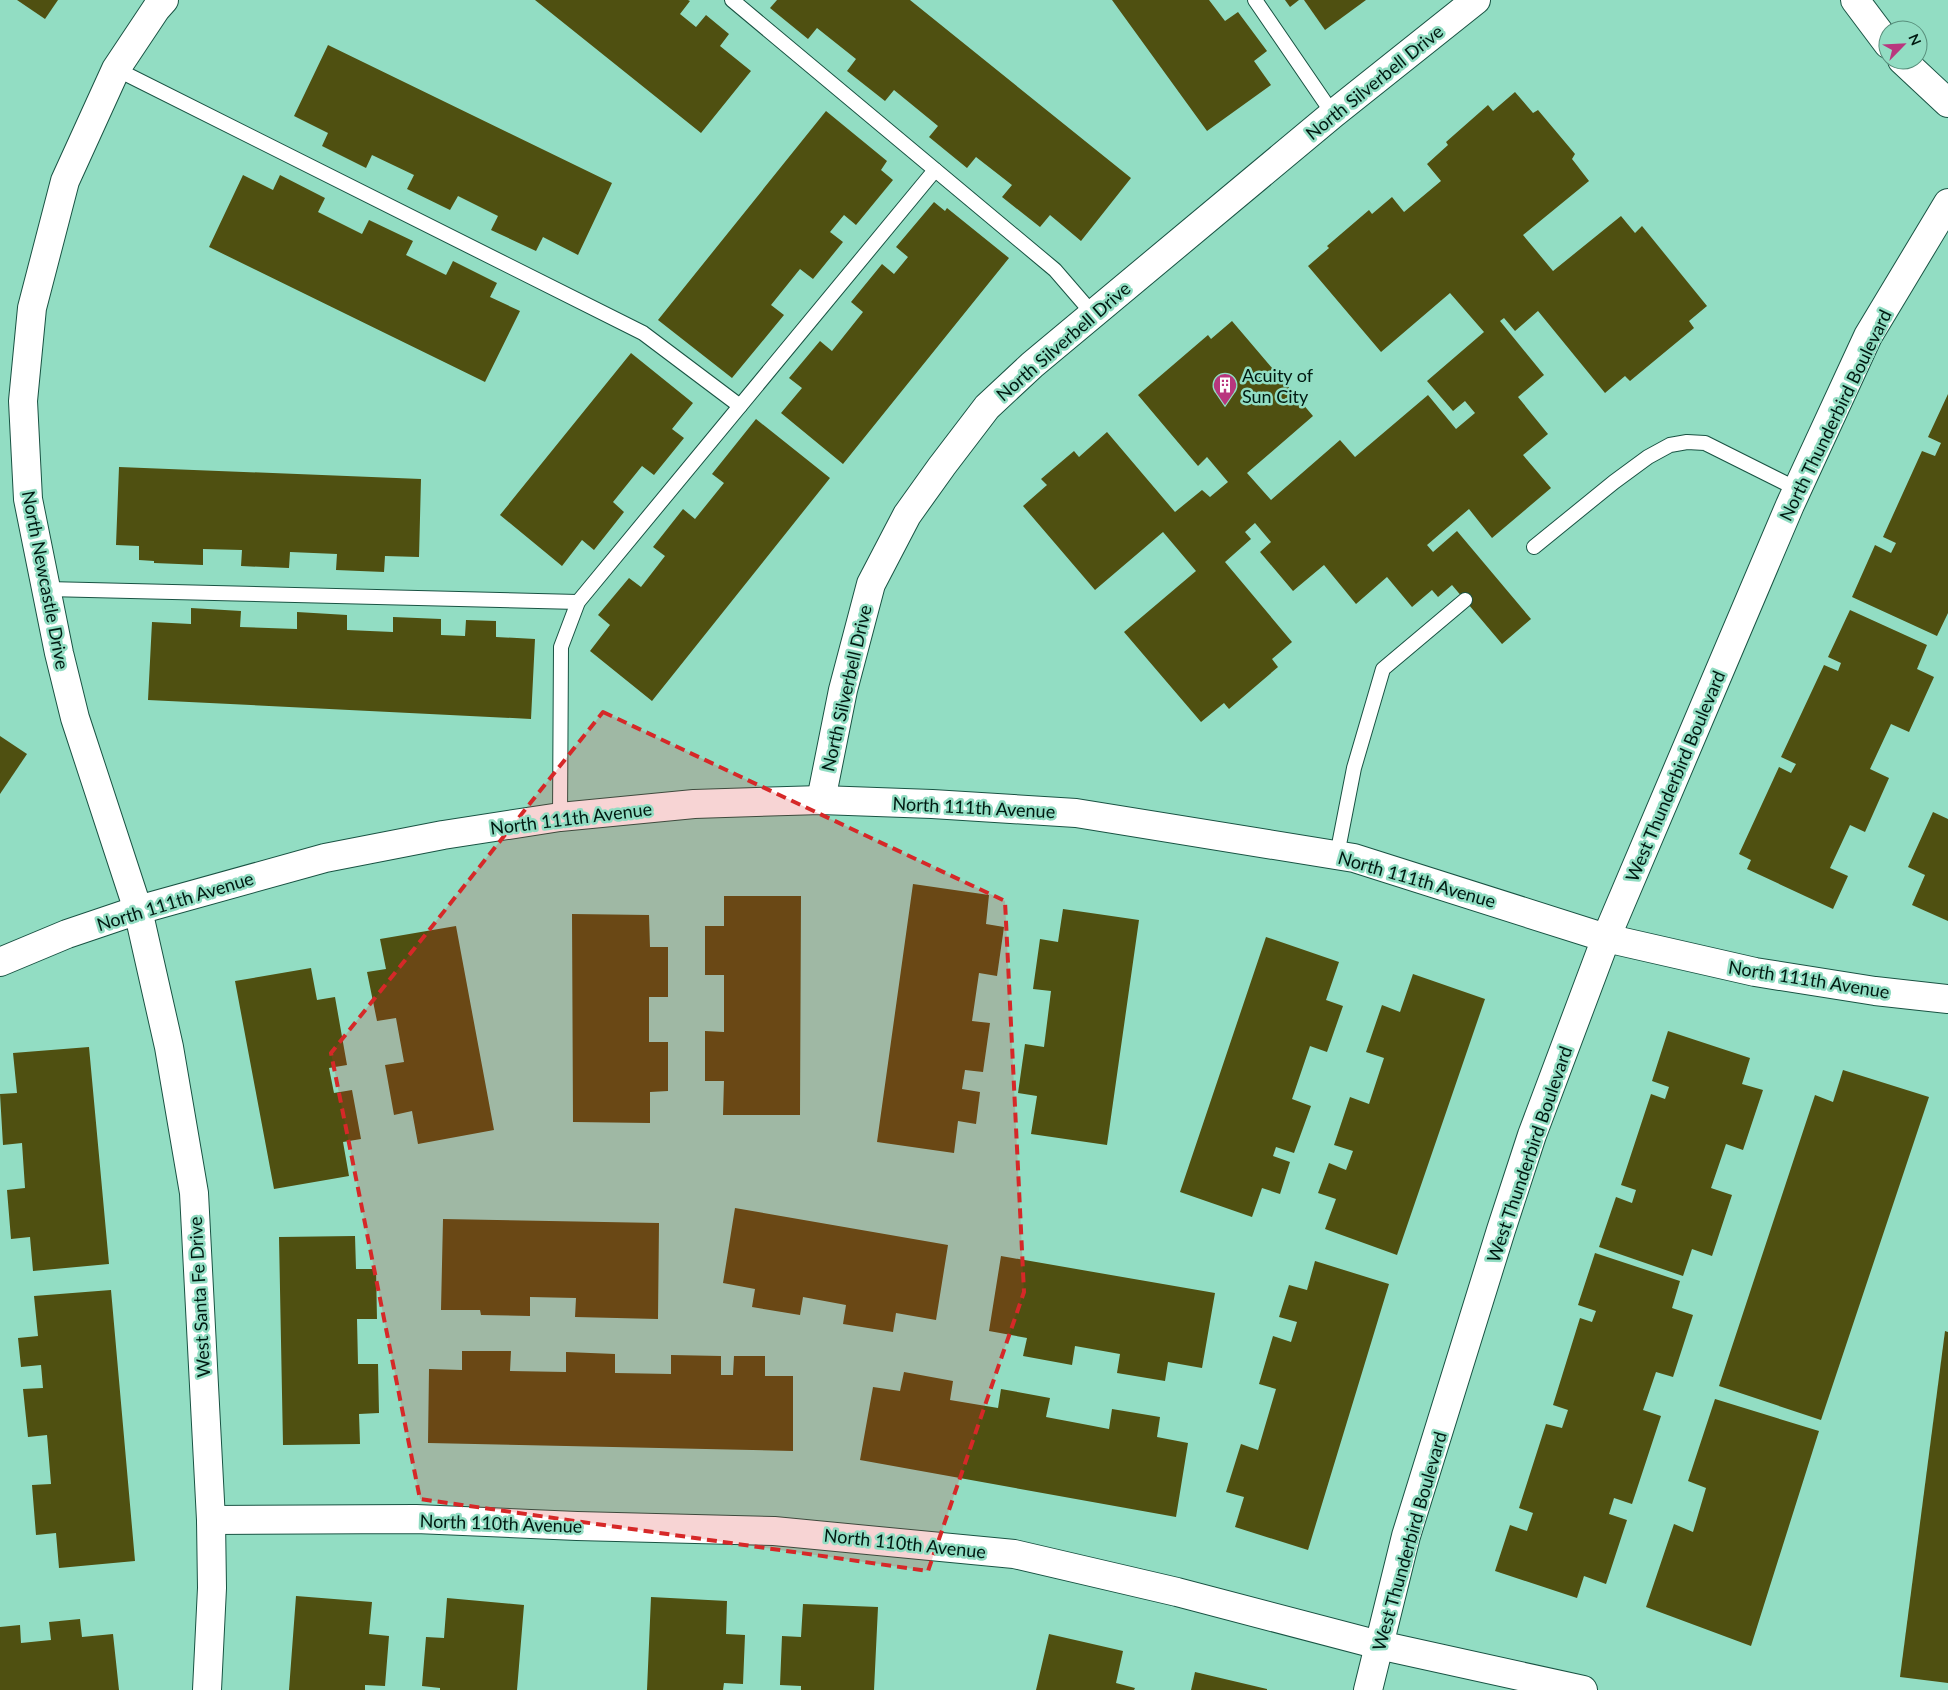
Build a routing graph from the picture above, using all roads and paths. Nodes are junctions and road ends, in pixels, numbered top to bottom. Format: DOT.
graph roads {
  1 [pos="164,0"];
  2 [pos="732,0"];
  3 [pos="1255,0"];
  4 [pos="1476,0"];
  5 [pos="1855,0"];
  6 [pos="1878,31"];
  7 [pos="116,69"];
  8 [pos="1913,70"];
  9 [pos="1948,103"];
  10 [pos="1333,114"];
  11 [pos="935,170"];
  12 [pos="1948,203"];
  13 [pos="1093,314"];
  14 [pos="740,406"];
  15 [pos="1797,489"];
  16 [pos="1534,547"];
  17 [pos="47,589"];
  18 [pos="1465,600"];
  19 [pos="578,602"];
  20 [pos="1736,634"];
  21 [pos="821,800"];
  22 [pos="560,817"];
  23 [pos="1337,855"];
  24 [pos="138,910"];
  25 [pos="1606,938"];
  26 [pos="0,962"];
  27 [pos="1948,999"];
  28 [pos="211,1520"];
  29 [pos="1379,1645"];
  30 [pos="207,1690"];
  31 [pos="1368,1690"];
  32 [pos="1583,1690"];
  1 -- 7 [label="street, North Newcastle Drive"];
  2 -- 11 [label="lane"];
  3 -- 10 [label="lane"];
  4 -- 10 [label="street, North Silverbell Drive"];
  5 -- 6 [label="street"];
  7 -- 14 [label="lane"];
  7 -- 17 [label="street, North Newcastle Drive"];
  8 -- 9 [label="street"];
  10 -- 13 [label="street, North Silverbell Drive"];
  11 -- 13 [label="lane"];
  11 -- 14 [label="lane"];
  12 -- 15 [label="street, North Thunderbird Boulevard"];
  13 -- 21 [label="street, North Silverbell Drive"];
  14 -- 19 [label="lane"];
  15 -- 16 [label="lane"];
  15 -- 20 [label="street, North Thunderbird Boulevard"];
  17 -- 19 [label="lane"];
  17 -- 24 [label="street, North Newcastle Drive"];
  18 -- 23 [label="lane"];
  19 -- 22 [label="lane"];
  20 -- 25 [label="street, West Thunderbird Boulevard"];
  21 -- 22 [label="street, North 111th Avenue"];
  21 -- 23 [label="street, North 111th Avenue"];
  22 -- 24 [label="street, North 111th Avenue"];
  23 -- 25 [label="street, North 111th Avenue"];
  24 -- 26 [label="street, North 111th Avenue"];
  24 -- 28 [label="street, West Santa Fe Drive"];
  25 -- 27 [label="street, North 111th Avenue"];
  25 -- 29 [label="street, West Thunderbird Boulevard"];
  28 -- 29 [label="street, North 110th Avenue"];
  28 -- 30 [label="street, West Santa Fe Drive"];
  29 -- 31 [label="street, West Thunderbird Boulevard"];
  29 -- 32 [label="street, North 110th Avenue"];
}
